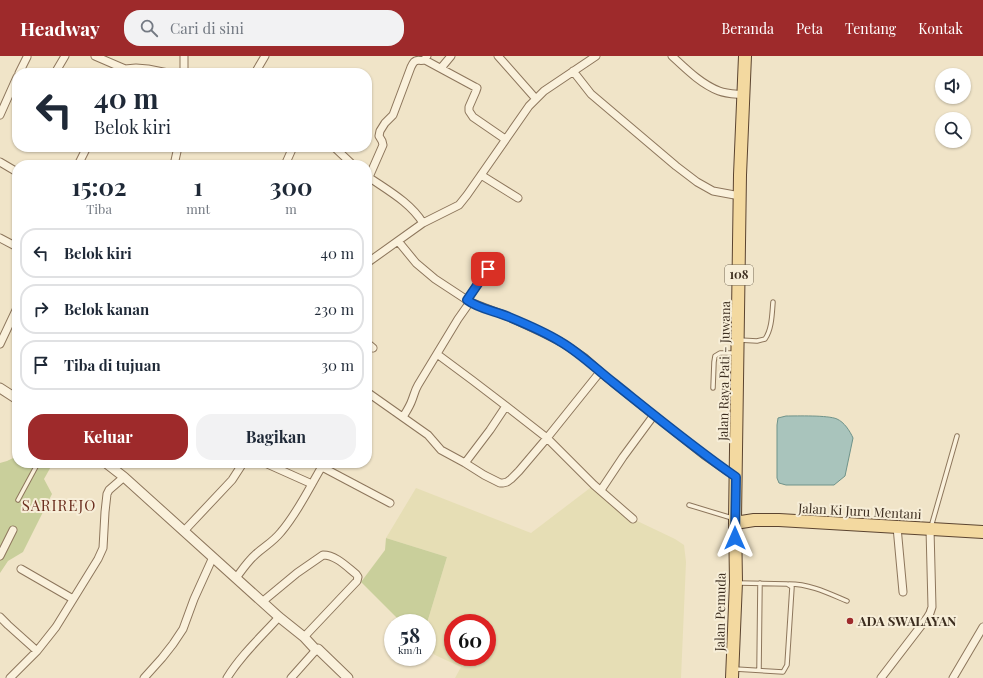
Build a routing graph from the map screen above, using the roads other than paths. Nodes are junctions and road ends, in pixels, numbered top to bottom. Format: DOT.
graph roads {
  1 [pos="65,56"];
  2 [pos="95,56"];
  3 [pos="184,56"];
  4 [pos="265,56"];
  5 [pos="451,56"];
  6 [pos="596,56"];
  7 [pos="672,56"];
  8 [pos="745,56"];
  9 [pos="27,57"];
  10 [pos="426,58"];
  11 [pos="502,58"];
  12 [pos="22,68"];
  13 [pos="58,68"];
  14 [pos="118,68"];
  15 [pos="184,68"];
  16 [pos="258,68"];
  17 [pos="441,68"];
  18 [pos="573,72"];
  19 [pos="12,88"];
  20 [pos="744,95"];
  21 [pos="536,99"];
  22 [pos="0,115"];
  23 [pos="505,139"];
  24 [pos="339,152"];
  25 [pos="348,160"];
  26 [pos="0,162"];
  27 [pos="372,168"];
  28 [pos="12,169"];
  29 [pos="481,175"];
  30 [pos="372,179"];
  31 [pos="740,196"];
  32 [pos="518,198"];
  33 [pos="423,223"];
  34 [pos="0,238"];
  35 [pos="398,241"];
  36 [pos="12,244"];
  37 [pos="372,259"];
  38 [pos="488,269"];
  39 [pos="468,301"];
  40 [pos="773,302"];
  41 [pos="12,319"];
  42 [pos="738,340"];
  43 [pos="0,344"];
  44 [pos="437,354"];
  45 [pos="737,354"];
  46 [pos="600,372"];
  47 [pos="0,388"];
  48 [pos="713,388"];
  49 [pos="372,395"];
  50 [pos="12,396"];
  51 [pos="506,406"];
  52 [pos="654,415"];
  53 [pos="403,417"];
  54 [pos="957,436"];
  55 [pos="547,438"];
  56 [pos="465,463"];
  57 [pos="35,468"];
  58 [pos="112,468"];
  59 [pos="240,468"];
  60 [pos="276,468"];
  61 [pos="321,468"];
  62 [pos="328,468"];
  63 [pos="124,477"];
  64 [pos="736,477"];
  65 [pos="312,484"];
  66 [pos="601,490"];
  67 [pos="736,495"];
  68 [pos="18,500"];
  69 [pos="390,503"];
  70 [pos="690,505"];
  71 [pos="633,519"];
  72 [pos="735,521"];
  73 [pos="897,527"];
  74 [pos="930,529"];
  75 [pos="13,530"];
  76 [pos="184,531"];
  77 [pos="983,532"];
  78 [pos="0,556"];
  79 [pos="213,557"];
  80 [pos="21,569"];
  81 [pos="236,578"];
  82 [pos="736,582"];
  83 [pos="760,583"];
  84 [pos="787,584"];
  85 [pos="903,592"];
  86 [pos="73,599"];
  87 [pos="847,601"];
  88 [pos="262,602"];
  89 [pos="279,617"];
  90 [pos="2,623"];
  91 [pos="983,627"];
  92 [pos="304,637"];
  93 [pos="316,650"];
  94 [pos="37,651"];
  95 [pos="759,670"];
  96 [pos="733,673"];
  97 [pos="10,678"];
  98 [pos="144,678"];
  99 [pos="227,678"];
  100 [pos="291,678"];
  101 [pos="348,678"];
  102 [pos="881,678"];
  103 [pos="953,678"];
  1 -- 13 [label="street"];
  2 -- 14 [label="street"];
  3 -- 15 [label="street"];
  4 -- 16 [label="street"];
  5 -- 17 [label="street"];
  6 -- 18 [label="street"];
  7 -- 20 [label="street"];
  8 -- 20 [label="main road, Jalan Raya Pati - Juwana / 108"];
  9 -- 12 [label="street"];
  10 -- 17 [label="street"];
  10 -- 27 [label="street"];
  11 -- 21 [label="street"];
  17 -- 23 [label="street"];
  18 -- 21 [label="street"];
  18 -- 31 [label="street"];
  19 -- 22 [label="street"];
  20 -- 31 [label="main road, Jalan Raya Pati - Juwana / 108"];
  21 -- 23 [label="street"];
  23 -- 29 [label="street"];
  24 -- 25 [label="street"];
  26 -- 28 [label="street"];
  29 -- 32 [label="street"];
  29 -- 33 [label="street"];
  30 -- 33 [label="street"];
  31 -- 42 [label="main road, Jalan Raya Pati - Juwana / 108"];
  33 -- 35 [label="street"];
  34 -- 36 [label="street"];
  35 -- 37 [label="street"];
  35 -- 39 [label="street"];
  38 -- 39 [label="street"];
  39 -- 44 [label="street"];
  39 -- 46 [label="street"];
  40 -- 42 [label="lane"];
  41 -- 43 [label="street"];
  42 -- 45 [label="main road, Jalan Raya Pati - Juwana / 108"];
  44 -- 51 [label="street"];
  44 -- 53 [label="street"];
  45 -- 48 [label="lane"];
  45 -- 64 [label="main road, Jalan Raya Pati - Juwana / 108"];
  46 -- 52 [label="street"];
  46 -- 55 [label="street"];
  47 -- 50 [label="street"];
  49 -- 53 [label="street"];
  51 -- 55 [label="street"];
  51 -- 56 [label="street"];
  52 -- 64 [label="street"];
  52 -- 66 [label="street"];
  53 -- 56 [label="street"];
  54 -- 74 [label="lane"];
  55 -- 56 [label="street"];
  55 -- 66 [label="street"];
  57 -- 68 [label="lane"];
  58 -- 63 [label="street"];
  59 -- 76 [label="street"];
  60 -- 65 [label="street"];
  61 -- 65 [label="street"];
  62 -- 69 [label="street"];
  63 -- 76 [label="street"];
  63 -- 86 [label="street"];
  64 -- 67 [label="main road, Jalan Raya Pati - Juwana / 108"];
  65 -- 81 [label="street"];
  66 -- 71 [label="street"];
  67 -- 72 [label="main road, Jalan Pemuda"];
  70 -- 72 [label="lane"];
  72 -- 73 [label="main road, Jalan Ki Juru Mentani"];
  72 -- 82 [label="main road, Jalan Pemuda"];
  73 -- 74 [label="main road, Jalan Ki Juru Mentani"];
  73 -- 85 [label="street"];
  74 -- 77 [label="main road, Jalan Ki Juru Mentani"];
  74 -- 102 [label="street"];
  75 -- 78 [label="street"];
  76 -- 79 [label="street"];
  79 -- 81 [label="street"];
  79 -- 98 [label="street"];
  80 -- 86 [label="street"];
  81 -- 88 [label="street"];
  82 -- 83 [label="lane"];
  82 -- 96 [label="main road, Jalan Pemuda"];
  83 -- 84 [label="lane"];
  83 -- 95 [label="lane"];
  84 -- 87 [label="lane"];
  84 -- 95 [label="lane"];
  86 -- 94 [label="street"];
  88 -- 89 [label="street"];
  88 -- 92 [label="street"];
  89 -- 92 [label="street"];
  89 -- 99 [label="street"];
  90 -- 94 [label="street"];
  91 -- 103 [label="street"];
  92 -- 93 [label="street"];
  93 -- 100 [label="street"];
  93 -- 101 [label="street"];
  94 -- 97 [label="street"];
  95 -- 96 [label="lane"];
}
